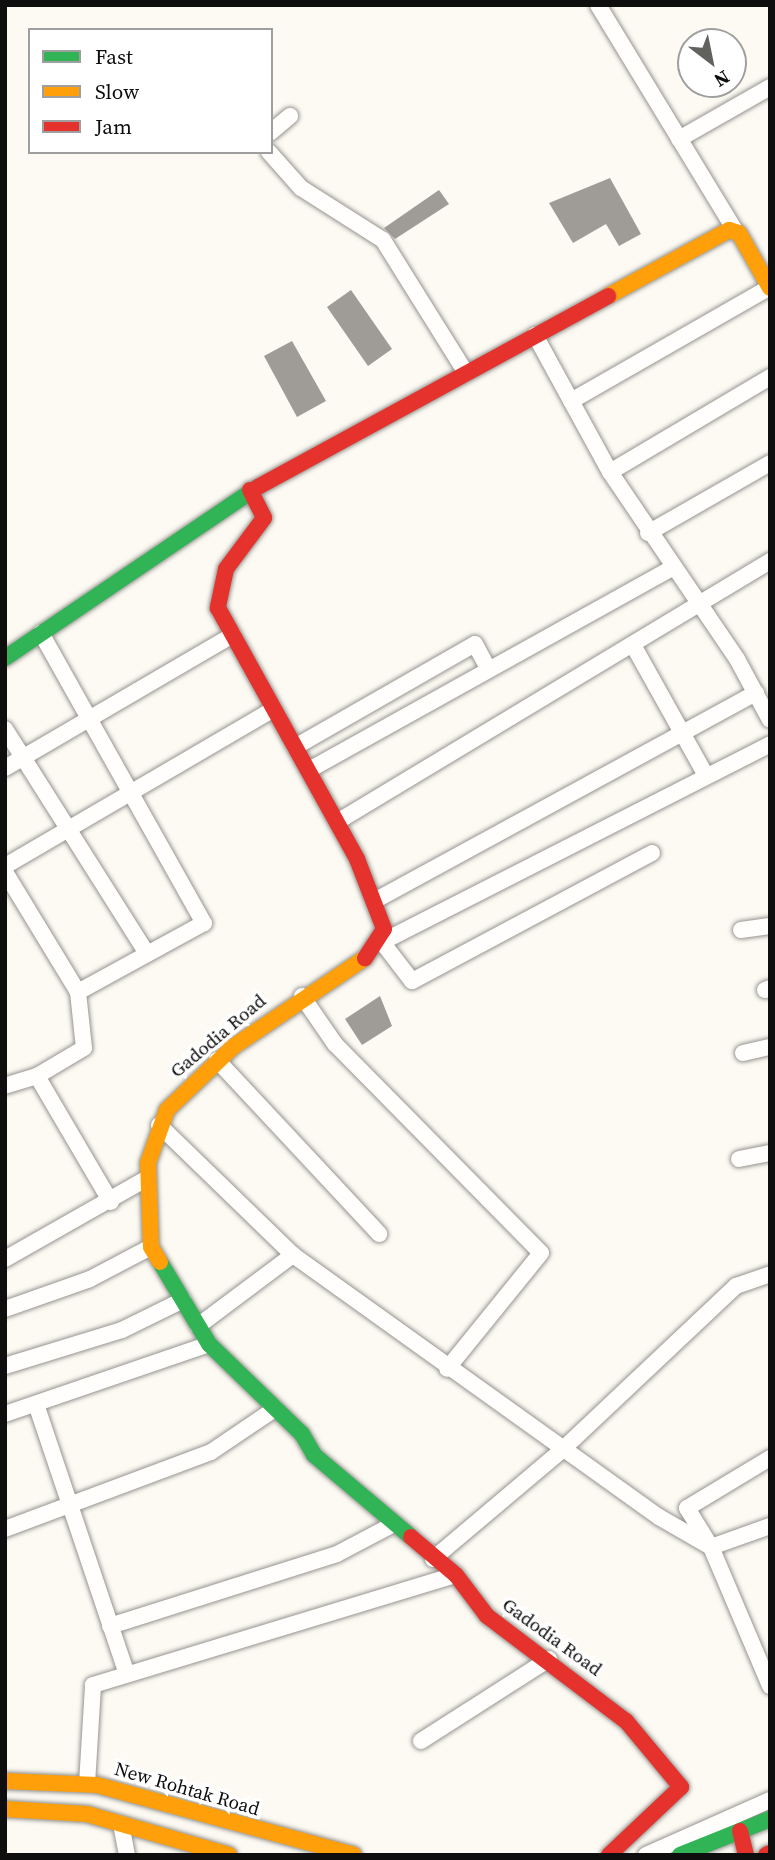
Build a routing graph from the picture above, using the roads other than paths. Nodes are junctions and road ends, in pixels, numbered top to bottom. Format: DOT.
graph roads {
  1 [pos="597,5"];
  2 [pos="770,87"];
  3 [pos="289,117"];
  4 [pos="273,130"];
  5 [pos="680,139"];
  6 [pos="271,154"];
  7 [pos="734,229"];
  8 [pos="770,288"];
  9 [pos="535,335"];
  10 [pos="466,373"];
  11 [pos="770,377"];
  12 [pos="571,401"];
  13 [pos="770,463"];
  14 [pos="610,472"];
  15 [pos="250,490"];
  16 [pos="648,533"];
  17 [pos="770,561"];
  18 [pos="672,568"];
  19 [pos="696,605"];
  20 [pos="41,632"];
  21 [pos="233,635"];
  22 [pos="633,645"];
  23 [pos="5,658"];
  24 [pos="488,668"];
  25 [pos="756,693"];
  26 [pos="274,709"];
  27 [pos="90,718"];
  28 [pos="770,720"];
  29 [pos="5,729"];
  30 [pos="682,733"];
  31 [pos="770,744"];
  32 [pos="295,747"];
  33 [pos="24,757"];
  34 [pos="5,768"];
  35 [pos="309,770"];
  36 [pos="705,774"];
  37 [pos="131,790"];
  38 [pos="337,822"];
  39 [pos="68,828"];
  40 [pos="652,853"];
  41 [pos="5,866"];
  42 [pos="5,872"];
  43 [pos="376,900"];
  44 [pos="770,926"];
  45 [pos="741,930"];
  46 [pos="382,942"];
  47 [pos="147,954"];
  48 [pos="78,992"];
  49 [pos="302,996"];
  50 [pos="770,1047"];
  51 [pos="743,1053"];
  52 [pos="217,1060"];
  53 [pos="37,1076"];
  54 [pos="5,1086"];
  55 [pos="159,1125"];
  56 [pos="770,1153"];
  57 [pos="739,1159"];
  58 [pos="146,1179"];
  59 [pos="111,1202"];
  60 [pos="379,1234"];
  61 [pos="151,1247"];
  62 [pos="293,1255"];
  63 [pos="5,1259"];
  64 [pos="770,1274"];
  65 [pos="183,1300"];
  66 [pos="5,1310"];
  67 [pos="198,1325"];
  68 [pos="209,1344"];
  69 [pos="5,1366"];
  70 [pos="447,1369"];
  71 [pos="36,1404"];
  72 [pos="276,1408"];
  73 [pos="5,1414"];
  74 [pos="563,1449"];
  75 [pos="770,1458"];
  76 [pos="66,1506"];
  77 [pos="390,1526"];
  78 [pos="770,1526"];
  79 [pos="5,1529"];
  80 [pos="710,1547"];
  81 [pos="433,1559"];
  82 [pos="456,1575"];
  83 [pos="110,1626"];
  84 [pos="549,1660"];
  85 [pos="126,1672"];
  86 [pos="770,1686"];
  87 [pos="421,1741"];
  88 [pos="5,1781"];
  89 [pos="87,1784"];
  90 [pos="770,1800"];
  91 [pos="5,1809"];
  92 [pos="770,1819"];
  93 [pos="125,1825"];
  94 [pos="740,1831"];
  95 [pos="188,1849"];
  96 [pos="127,1855"];
  97 [pos="138,1855"];
  98 [pos="229,1855"];
  99 [pos="354,1855"];
  100 [pos="609,1855"];
  101 [pos="646,1855"];
  102 [pos="680,1855"];
  103 [pos="746,1855"];
  1 -- 5 [label="street"];
  2 -- 5 [label="street"];
  3 -- 4 [label="street"];
  5 -- 7 [label="street"];
  6 -- 10 [label="street"];
  7 -- 8 [label="street"];
  7 -- 9 [label="street"];
  8 -- 12 [label="street"];
  9 -- 10 [label="street"];
  9 -- 12 [label="street"];
  10 -- 15 [label="street"];
  11 -- 14 [label="street"];
  12 -- 14 [label="street"];
  13 -- 16 [label="street"];
  14 -- 16 [label="street"];
  15 -- 20 [label="street"];
  15 -- 21 [label="street"];
  16 -- 18 [label="street"];
  17 -- 19 [label="street"];
  18 -- 19 [label="street"];
  18 -- 24 [label="street"];
  19 -- 22 [label="street"];
  19 -- 25 [label="street"];
  20 -- 23 [label="street"];
  20 -- 27 [label="street"];
  21 -- 26 [label="street"];
  21 -- 27 [label="street"];
  22 -- 30 [label="street"];
  22 -- 38 [label="street"];
  24 -- 32 [label="street"];
  24 -- 35 [label="street"];
  25 -- 28 [label="street"];
  25 -- 30 [label="street"];
  26 -- 32 [label="street"];
  26 -- 37 [label="street"];
  27 -- 33 [label="street"];
  27 -- 37 [label="street"];
  29 -- 33 [label="street"];
  30 -- 36 [label="street"];
  30 -- 43 [label="street"];
  31 -- 36 [label="street"];
  32 -- 35 [label="street"];
  33 -- 34 [label="street"];
  33 -- 39 [label="street"];
  35 -- 38 [label="street"];
  36 -- 46 [label="street"];
  37 -- 39 [label="street"];
  37 -- 47 [label="street"];
  38 -- 43 [label="street"];
  39 -- 41 [label="street"];
  39 -- 47 [label="street"];
  40 -- 46 [label="street"];
  42 -- 48 [label="street"];
  43 -- 46 [label="street"];
  44 -- 45 [label="street"];
  46 -- 49 [label="street, Gadodia Road"];
  47 -- 48 [label="street"];
  48 -- 53 [label="street"];
  49 -- 52 [label="street, Gadodia Road"];
  49 -- 70 [label="street"];
  50 -- 51 [label="street"];
  52 -- 55 [label="street, Gadodia Road"];
  52 -- 60 [label="street"];
  53 -- 54 [label="street"];
  53 -- 59 [label="street"];
  55 -- 58 [label="street, Gadodia Road"];
  55 -- 62 [label="street"];
  56 -- 57 [label="street"];
  58 -- 59 [label="street"];
  58 -- 61 [label="street, Gadodia Road"];
  59 -- 63 [label="street"];
  61 -- 65 [label="street, Gadodia Road"];
  61 -- 66 [label="street"];
  62 -- 67 [label="street"];
  62 -- 70 [label="street"];
  64 -- 74 [label="street"];
  65 -- 67 [label="street, Gadodia Road"];
  65 -- 69 [label="street"];
  67 -- 68 [label="street, Gadodia Road"];
  68 -- 71 [label="street"];
  68 -- 72 [label="street, Gadodia Road"];
  70 -- 74 [label="street"];
  71 -- 73 [label="street"];
  71 -- 76 [label="street"];
  72 -- 76 [label="street"];
  72 -- 77 [label="street, Gadodia Road"];
  74 -- 80 [label="street"];
  74 -- 81 [label="street"];
  75 -- 80 [label="street"];
  76 -- 79 [label="street"];
  76 -- 83 [label="street"];
  77 -- 81 [label="street, Gadodia Road"];
  77 -- 83 [label="street"];
  78 -- 80 [label="street"];
  80 -- 86 [label="street"];
  81 -- 82 [label="street, Gadodia Road"];
  82 -- 84 [label="street, Gadodia Road"];
  82 -- 85 [label="street"];
  83 -- 85 [label="street"];
  84 -- 87 [label="street"];
  84 -- 100 [label="street, Gadodia Road"];
  85 -- 89 [label="street"];
  88 -- 89 [label="street, New Rohtak Road"];
  89 -- 99 [label="street, New Rohtak Road"];
  90 -- 101 [label="street"];
  91 -- 93 [label="street"];
  92 -- 94 [label="street"];
  93 -- 95 [label="street"];
  93 -- 96 [label="street"];
  93 -- 97 [label="street"];
  94 -- 102 [label="street"];
  94 -- 103 [label="street"];
  95 -- 98 [label="street"];
}
